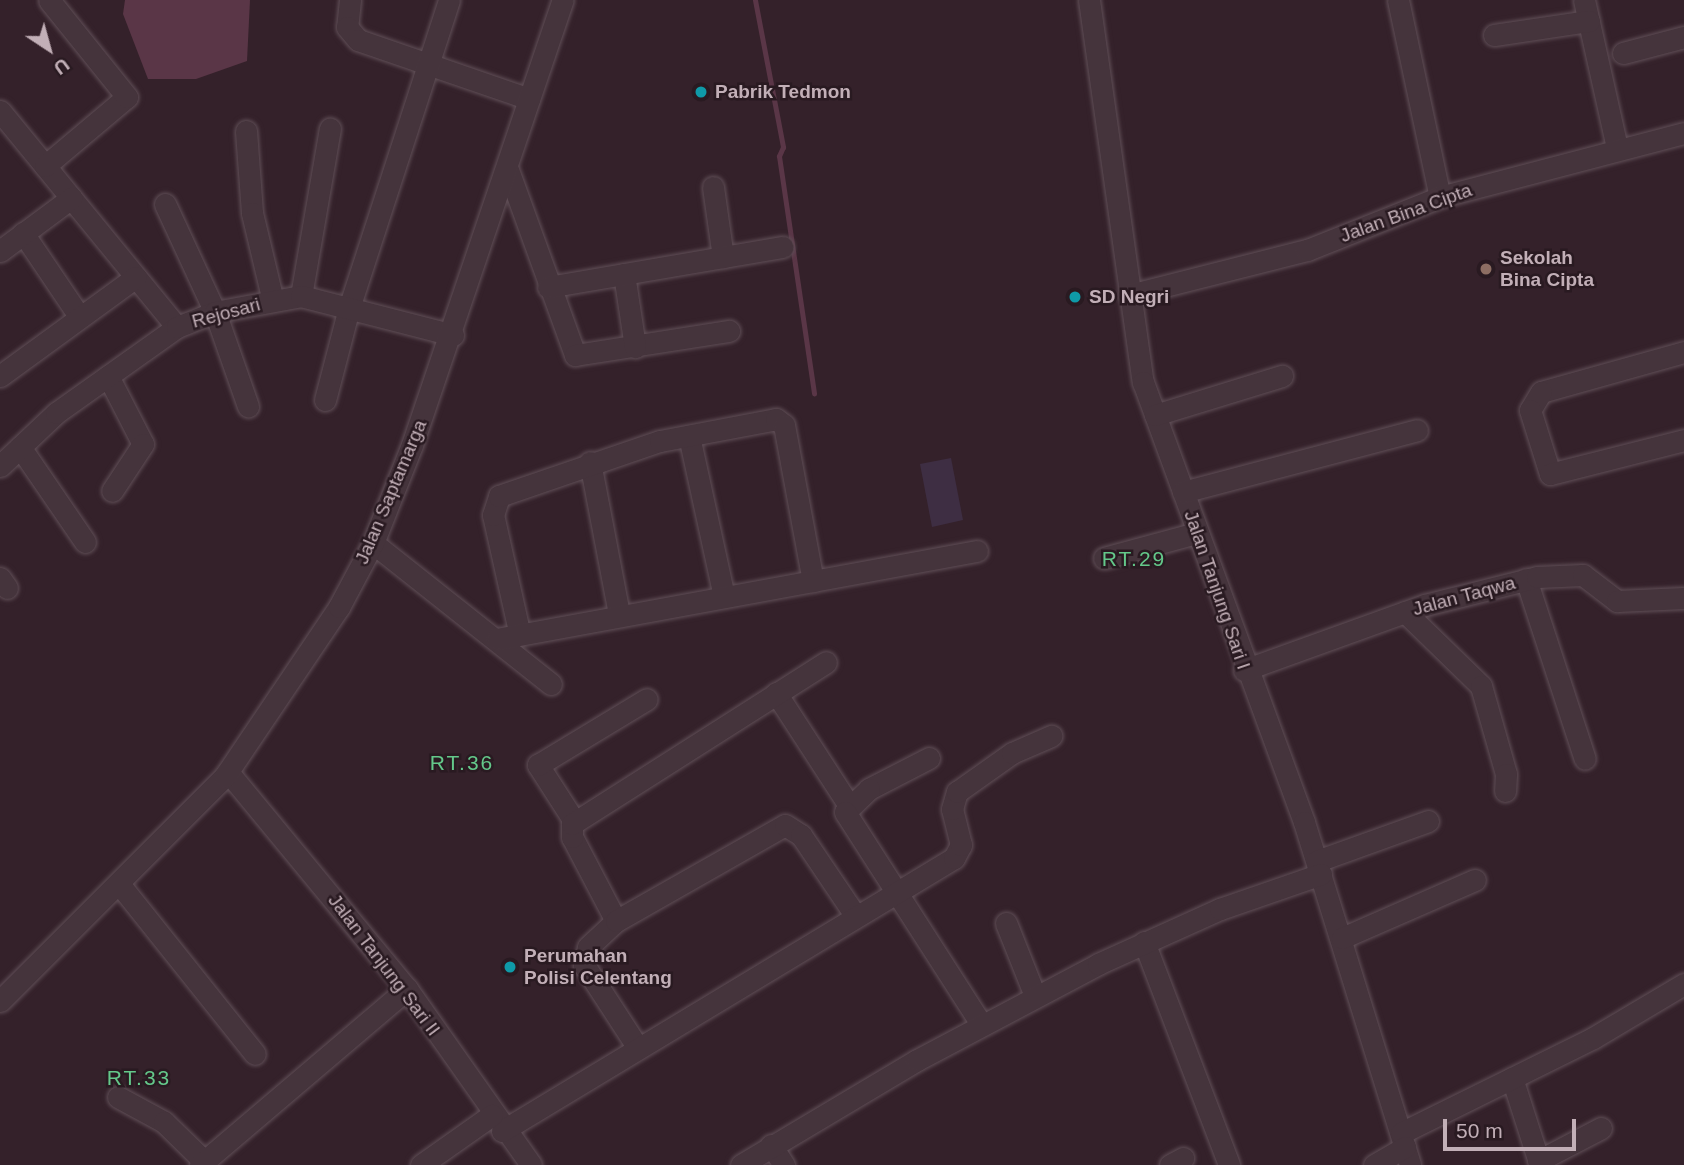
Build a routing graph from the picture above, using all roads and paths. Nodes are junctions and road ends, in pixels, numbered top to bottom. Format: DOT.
graph roads {
  1 [pos="49,0"];
  2 [pos="350,0"];
  3 [pos="449,0"];
  4 [pos="563,0"];
  5 [pos="1089,0"];
  6 [pos="1398,0"];
  7 [pos="1586,10"];
  8 [pos="1494,35"];
  9 [pos="1684,38"];
  10 [pos="1623,53"];
  11 [pos="428,64"];
  12 [pos="529,99"];
  13 [pos="2,119"];
  14 [pos="330,128"];
  15 [pos="246,131"];
  16 [pos="1684,134"];
  17 [pos="1617,148"];
  18 [pos="45,166"];
  19 [pos="506,167"];
  20 [pos="713,187"];
  21 [pos="1440,197"];
  22 [pos="71,198"];
  23 [pos="165,204"];
  24 [pos="23,233"];
  25 [pos="783,247"];
  26 [pos="0,251"];
  27 [pos="723,257"];
  28 [pos="624,274"];
  29 [pos="136,278"];
  30 [pos="548,287"];
  31 [pos="1129,295"];
  32 [pos="301,296"];
  33 [pos="273,301"];
  34 [pos="349,308"];
  35 [pos="215,312"];
  36 [pos="79,316"];
  37 [pos="177,327"];
  38 [pos="729,331"];
  39 [pos="453,335"];
  40 [pos="635,347"];
  41 [pos="1684,352"];
  42 [pos="0,376"];
  43 [pos="108,376"];
  44 [pos="1282,376"];
  45 [pos="325,400"];
  46 [pos="248,406"];
  47 [pos="1155,415"];
  48 [pos="1417,429"];
  49 [pos="689,436"];
  50 [pos="1684,440"];
  51 [pos="20,447"];
  52 [pos="590,462"];
  53 [pos="0,466"];
  54 [pos="112,491"];
  55 [pos="1183,492"];
  56 [pos="1196,533"];
  57 [pos="85,542"];
  58 [pos="373,543"];
  59 [pos="977,551"];
  60 [pos="1104,558"];
  61 [pos="1526,579"];
  62 [pos="813,581"];
  63 [pos="724,596"];
  64 [pos="1684,597"];
  65 [pos="1405,612"];
  66 [pos="619,614"];
  67 [pos="519,631"];
  68 [pos="497,639"];
  69 [pos="826,662"];
  70 [pos="1244,670"];
  71 [pos="551,684"];
  72 [pos="776,693"];
  73 [pos="647,699"];
  74 [pos="1051,736"];
  75 [pos="929,758"];
  76 [pos="1586,760"];
  77 [pos="229,772"];
  78 [pos="1505,791"];
  79 [pos="848,804"];
  80 [pos="574,821"];
  81 [pos="1429,821"];
  82 [pos="1319,867"];
  83 [pos="1475,880"];
  84 [pos="120,885"];
  85 [pos="896,891"];
  86 [pos="855,915"];
  87 [pos="617,921"];
  88 [pos="1006,923"];
  89 [pos="1342,938"];
  90 [pos="1144,942"];
  91 [pos="1684,984"];
  92 [pos="407,989"];
  93 [pos="3,993"];
  94 [pos="1035,996"];
  95 [pos="982,1025"];
  96 [pos="638,1048"];
  97 [pos="255,1054"];
  98 [pos="1512,1078"];
  99 [pos="118,1097"];
  100 [pos="497,1123"];
  101 [pos="1601,1128"];
  102 [pos="771,1145"];
  103 [pos="1405,1148"];
  104 [pos="202,1163"];
  105 [pos="1539,1163"];
  106 [pos="421,1165"];
  107 [pos="531,1165"];
  108 [pos="741,1165"];
  109 [pos="784,1165"];
  110 [pos="1229,1165"];
  111 [pos="1374,1165"];
  1 -- 18 [label="street"];
  2 -- 11 [label="street"];
  3 -- 11 [label="street"];
  4 -- 12 [label="street, Jalan Saptamarga"];
  5 -- 31 [label="street, Jalan Tanjung Sari I"];
  6 -- 21 [label="street"];
  7 -- 8 [label="street"];
  7 -- 17 [label="street"];
  9 -- 10 [label="street"];
  11 -- 12 [label="street"];
  11 -- 34 [label="street"];
  12 -- 19 [label="street, Jalan Saptamarga"];
  13 -- 18 [label="street"];
  14 -- 32 [label="street"];
  15 -- 33 [label="street"];
  16 -- 17 [label="street, Jalan Bina Cipta"];
  17 -- 21 [label="street, Jalan Bina Cipta"];
  18 -- 22 [label="street"];
  19 -- 30 [label="street"];
  19 -- 39 [label="street, Jalan Saptamarga"];
  20 -- 27 [label="street"];
  21 -- 31 [label="street, Jalan Bina Cipta"];
  22 -- 24 [label="street"];
  22 -- 29 [label="street"];
  23 -- 35 [label="street"];
  24 -- 26 [label="street"];
  24 -- 36 [label="street"];
  25 -- 27 [label="street"];
  27 -- 28 [label="street"];
  28 -- 30 [label="street"];
  28 -- 40 [label="street"];
  29 -- 36 [label="street"];
  29 -- 37 [label="street"];
  30 -- 40 [label="street"];
  31 -- 47 [label="street, Jalan Tanjung Sari I"];
  32 -- 33 [label="street, Rejosari"];
  32 -- 34 [label="street, Rejosari"];
  33 -- 35 [label="street, Rejosari"];
  34 -- 39 [label="street, Rejosari"];
  34 -- 45 [label="street"];
  35 -- 37 [label="street, Rejosari"];
  35 -- 46 [label="street"];
  36 -- 42 [label="street"];
  37 -- 43 [label="street, Rejosari"];
  38 -- 40 [label="street"];
  39 -- 58 [label="street, Jalan Saptamarga"];
  41 -- 50 [label="street"];
  43 -- 51 [label="street, Rejosari"];
  43 -- 54 [label="street"];
  44 -- 47 [label="street"];
  47 -- 55 [label="street, Jalan Tanjung Sari I"];
  48 -- 55 [label="street"];
  49 -- 52 [label="street"];
  49 -- 62 [label="street"];
  49 -- 63 [label="street"];
  51 -- 53 [label="street, Rejosari"];
  51 -- 57 [label="street"];
  52 -- 66 [label="street"];
  52 -- 67 [label="street"];
  55 -- 56 [label="street, Jalan Tanjung Sari I"];
  56 -- 60 [label="street"];
  56 -- 70 [label="street, Jalan Tanjung Sari I"];
  58 -- 68 [label="street"];
  58 -- 77 [label="street, Jalan Saptamarga"];
  59 -- 62 [label="street"];
  61 -- 64 [label="street, Jalan Taqwa"];
  61 -- 65 [label="street, Jalan Taqwa"];
  61 -- 76 [label="street"];
  62 -- 63 [label="street"];
  63 -- 66 [label="street"];
  65 -- 70 [label="street, Jalan Taqwa"];
  65 -- 78 [label="street"];
  66 -- 67 [label="street"];
  67 -- 68 [label="street"];
  68 -- 71 [label="street"];
  69 -- 72 [label="street"];
  70 -- 82 [label="street, Jalan Tanjung Sari I"];
  72 -- 79 [label="street"];
  72 -- 80 [label="street"];
  73 -- 80 [label="street"];
  74 -- 85 [label="street"];
  75 -- 79 [label="street"];
  77 -- 84 [label="street, Jalan Saptamarga"];
  77 -- 92 [label="street, Jalan Tanjung Sari II"];
  79 -- 85 [label="street"];
  80 -- 87 [label="street"];
  81 -- 82 [label="street"];
  82 -- 89 [label="street, Jalan Tanjung Sari I"];
  82 -- 90 [label="street"];
  83 -- 89 [label="street"];
  84 -- 93 [label="street, Jalan Saptamarga"];
  84 -- 97 [label="street"];
  85 -- 86 [label="street"];
  85 -- 95 [label="street"];
  86 -- 87 [label="street"];
  86 -- 96 [label="street"];
  87 -- 96 [label="street"];
  88 -- 94 [label="street"];
  89 -- 103 [label="street, Jalan Tanjung Sari I"];
  90 -- 94 [label="street"];
  90 -- 110 [label="street"];
  91 -- 98 [label="street"];
  92 -- 100 [label="street, Jalan Tanjung Sari II"];
  92 -- 104 [label="street"];
  94 -- 95 [label="street"];
  95 -- 102 [label="street"];
  96 -- 100 [label="street"];
  98 -- 103 [label="street"];
  98 -- 105 [label="street"];
  99 -- 104 [label="street"];
  100 -- 106 [label="street"];
  100 -- 107 [label="street, Jalan Tanjung Sari II"];
  101 -- 105 [label="street"];
  102 -- 108 [label="street"];
  102 -- 109 [label="street"];
  103 -- 111 [label="street"];
}
